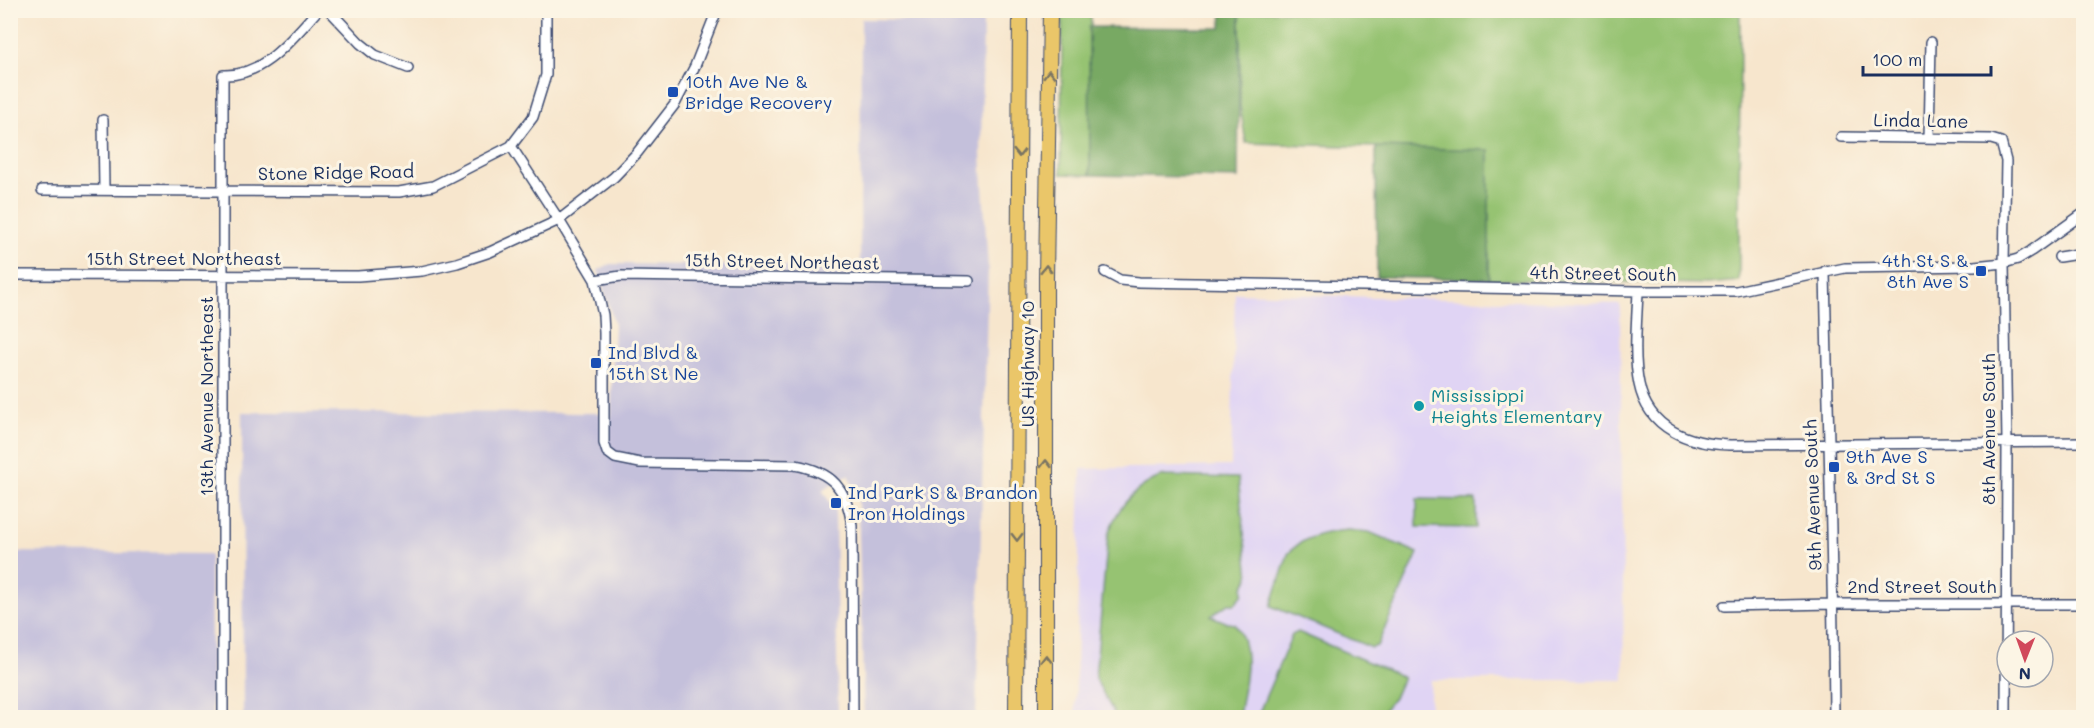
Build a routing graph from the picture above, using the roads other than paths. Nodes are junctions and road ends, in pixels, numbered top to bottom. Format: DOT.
graph roads {
  1 [pos="318,10"];
  2 [pos="329,10"];
  3 [pos="546,10"];
  4 [pos="717,10"];
  5 [pos="1020,10"];
  6 [pos="1050,10"];
  7 [pos="1931,42"];
  8 [pos="408,68"];
  9 [pos="103,120"];
  10 [pos="1841,137"];
  11 [pos="1929,138"];
  12 [pos="2001,142"];
  13 [pos="511,146"];
  14 [pos="104,189"];
  15 [pos="42,190"];
  16 [pos="223,190"];
  17 [pos="2084,213"];
  18 [pos="560,220"];
  19 [pos="2084,253"];
  20 [pos="2059,257"];
  21 [pos="2004,263"];
  22 [pos="1825,271"];
  23 [pos="1105,272"];
  24 [pos="10,275"];
  25 [pos="223,275"];
  26 [pos="595,280"];
  27 [pos="969,281"];
  28 [pos="1638,291"];
  29 [pos="2007,442"];
  30 [pos="2084,442"];
  31 [pos="1828,444"];
  32 [pos="1833,604"];
  33 [pos="2006,604"];
  34 [pos="2084,604"];
  35 [pos="1724,606"];
  36 [pos="223,717"];
  37 [pos="853,717"];
  38 [pos="1016,717"];
  39 [pos="1046,717"];
  40 [pos="1834,717"];
  41 [pos="2006,717"];
  1 -- 16 [label="street, 13th Avenue Northeast"];
  2 -- 8 [label="street"];
  3 -- 13 [label="street, Stone Ridge Road"];
  4 -- 18 [label="street, 15th Street Northeast"];
  5 -- 38 [label="highway, one-way"];
  39 -- 6 [label="highway, US Highway 10, one-way"];
  7 -- 11 [label="street"];
  9 -- 14 [label="street"];
  10 -- 11 [label="street, Linda Lane"];
  11 -- 12 [label="street, Linda Lane"];
  12 -- 21 [label="street, 8th Avenue South"];
  13 -- 16 [label="street, Stone Ridge Road"];
  13 -- 18 [label="street"];
  14 -- 15 [label="street, Stone Ridge Road"];
  14 -- 16 [label="street, Stone Ridge Road"];
  16 -- 25 [label="street, 13th Avenue Northeast"];
  17 -- 21 [label="street, 4th Street South"];
  18 -- 25 [label="street, 15th Street Northeast"];
  18 -- 26 [label="street"];
  19 -- 20 [label="street"];
  21 -- 22 [label="street, 4th Street South"];
  21 -- 29 [label="street, 8th Avenue South"];
  22 -- 28 [label="street, 4th Street South"];
  22 -- 31 [label="street, 9th Avenue South"];
  23 -- 28 [label="street, 4th Street South"];
  24 -- 25 [label="street, 15th Street Northeast"];
  25 -- 36 [label="street, 13th Avenue Northeast"];
  26 -- 27 [label="street, 15th Street Northeast"];
  26 -- 37 [label="street"];
  28 -- 31 [label="street"];
  29 -- 30 [label="street"];
  29 -- 31 [label="street"];
  29 -- 33 [label="street, 8th Avenue South"];
  31 -- 32 [label="street, 9th Avenue South"];
  32 -- 33 [label="street, 2nd Street South"];
  32 -- 35 [label="street, 2nd Street South"];
  32 -- 40 [label="street, 9th Avenue South"];
  33 -- 34 [label="street, 2nd Street South"];
  33 -- 41 [label="street, 8th Avenue South"];
}
